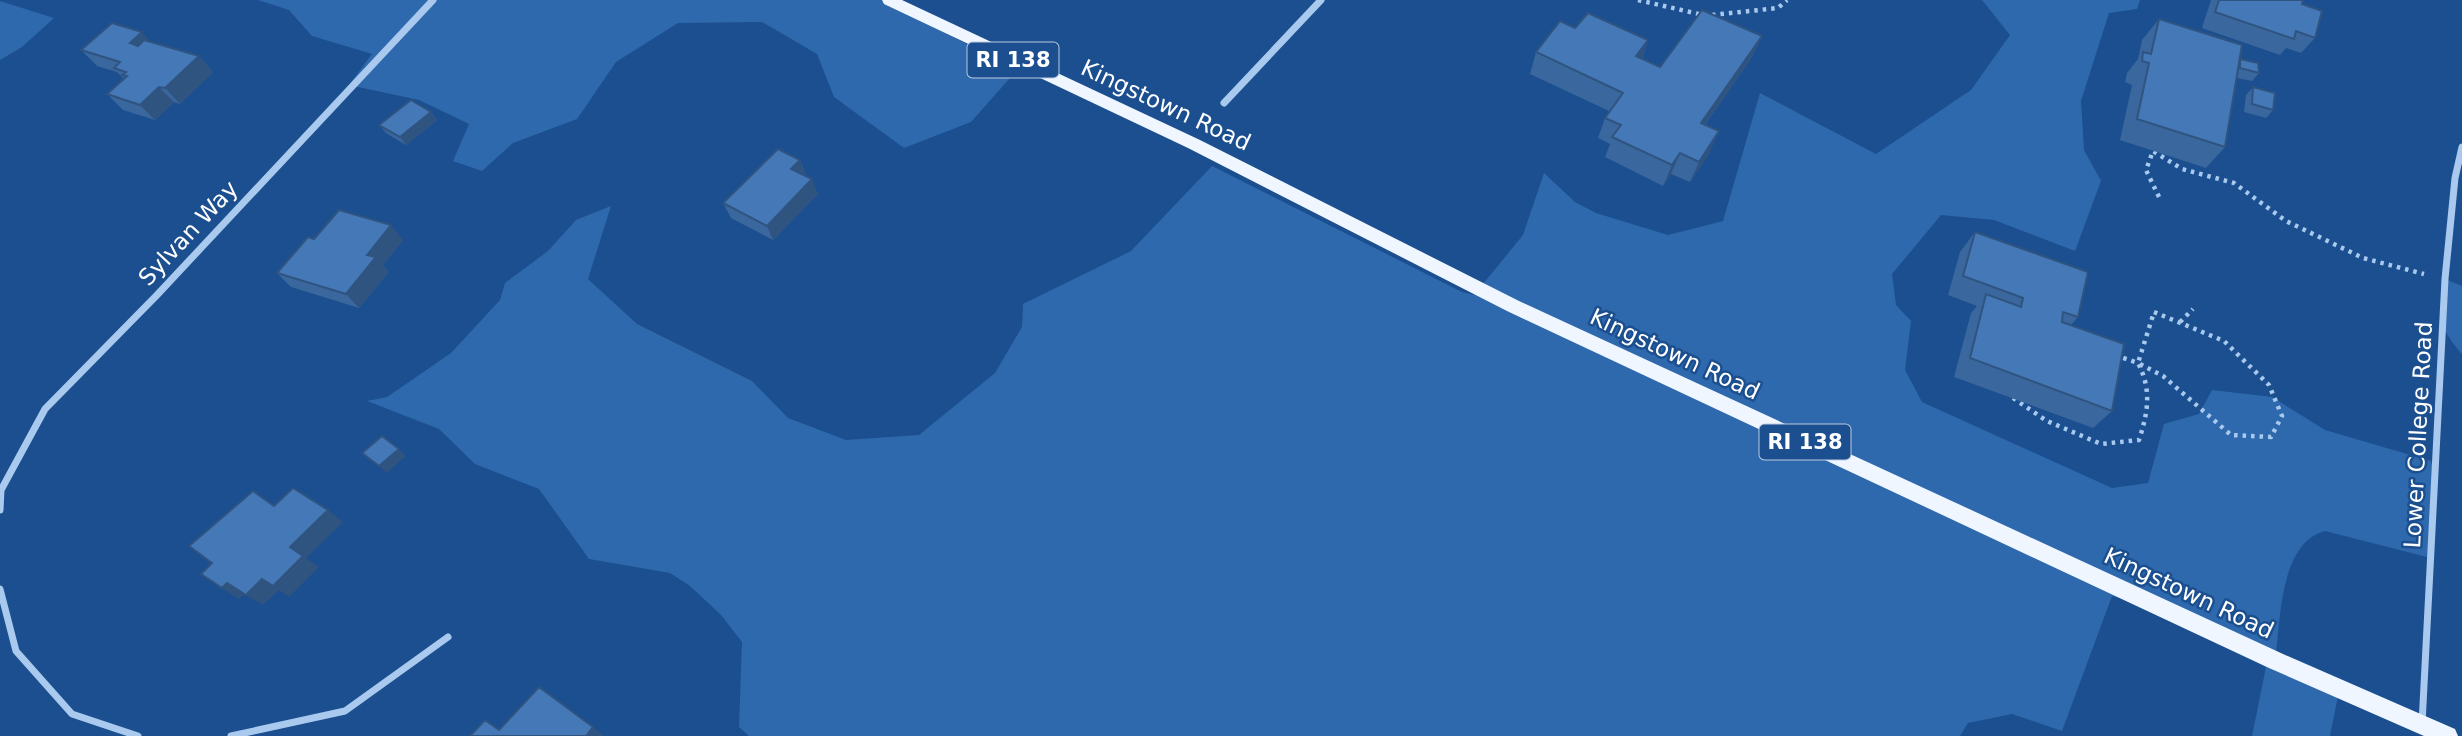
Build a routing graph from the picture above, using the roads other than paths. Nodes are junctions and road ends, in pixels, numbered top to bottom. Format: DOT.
graph roads {
  1 [pos="433,0"];
  2 [pos="889,0"];
  3 [pos="1321,0"];
  4 [pos="1224,103"];
  5 [pos="2462,147"];
  6 [pos="0,510"];
  7 [pos="0,589"];
  8 [pos="448,637"];
  9 [pos="2422,725"];
  10 [pos="138,736"];
  11 [pos="231,736"];
  12 [pos="2448,736"];
  1 -- 6 [label="street, Sylvan Way"];
  2 -- 9 [label="main road, Kingstown Road / RI 138"];
  3 -- 4 [label="street"];
  5 -- 9 [label="street, Lower College Road"];
  7 -- 10 [label="street"];
  8 -- 11 [label="street"];
  9 -- 12 [label="main road, Kingstown Road / RI 138"];
}
